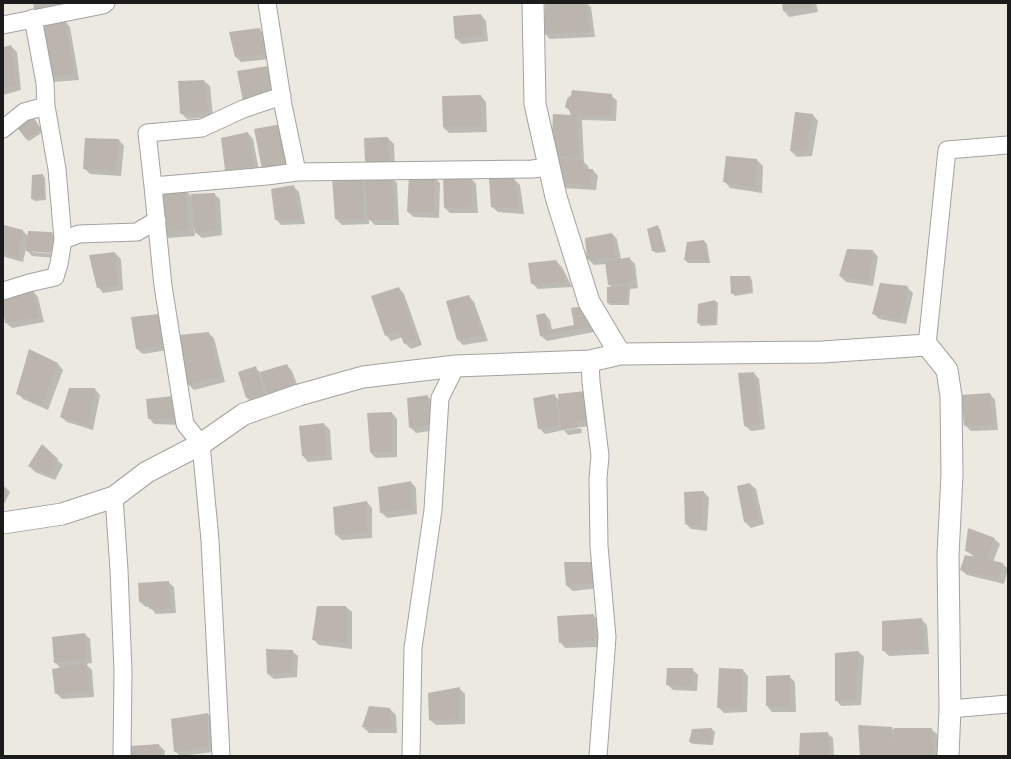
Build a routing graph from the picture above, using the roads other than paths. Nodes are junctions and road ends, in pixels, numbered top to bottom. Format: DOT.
graph roads {
  1 [pos="106,3"];
  2 [pos="267,3"];
  3 [pos="533,3"];
  4 [pos="33,18"];
  5 [pos="3,25"];
  6 [pos="282,96"];
  7 [pos="46,106"];
  8 [pos="3,129"];
  9 [pos="1008,145"];
  10 [pos="549,168"];
  11 [pos="297,172"];
  12 [pos="153,186"];
  13 [pos="156,220"];
  14 [pos="63,240"];
  15 [pos="3,291"];
  16 [pos="927,345"];
  17 [pos="620,354"];
  18 [pos="590,361"];
  19 [pos="456,366"];
  20 [pos="201,444"];
  21 [pos="114,497"];
  22 [pos="3,523"];
  23 [pos="1008,704"];
  24 [pos="950,709"];
  25 [pos="122,756"];
  26 [pos="221,756"];
  27 [pos="411,756"];
  28 [pos="598,756"];
  29 [pos="948,756"];
  1 -- 4 [label="street"];
  2 -- 6 [label="street"];
  3 -- 10 [label="street"];
  4 -- 5 [label="street"];
  4 -- 7 [label="street"];
  6 -- 11 [label="street"];
  6 -- 12 [label="street"];
  7 -- 8 [label="street"];
  7 -- 14 [label="street"];
  9 -- 16 [label="street"];
  10 -- 11 [label="street"];
  10 -- 17 [label="street"];
  11 -- 12 [label="street"];
  12 -- 13 [label="street"];
  13 -- 14 [label="street"];
  13 -- 20 [label="street"];
  14 -- 15 [label="street"];
  16 -- 17 [label="street"];
  16 -- 24 [label="street"];
  17 -- 18 [label="street"];
  18 -- 19 [label="street"];
  18 -- 28 [label="street"];
  19 -- 20 [label="street"];
  19 -- 27 [label="street"];
  20 -- 21 [label="street"];
  20 -- 26 [label="street"];
  21 -- 22 [label="street"];
  21 -- 25 [label="street"];
  23 -- 24 [label="street"];
  24 -- 29 [label="street"];
}
